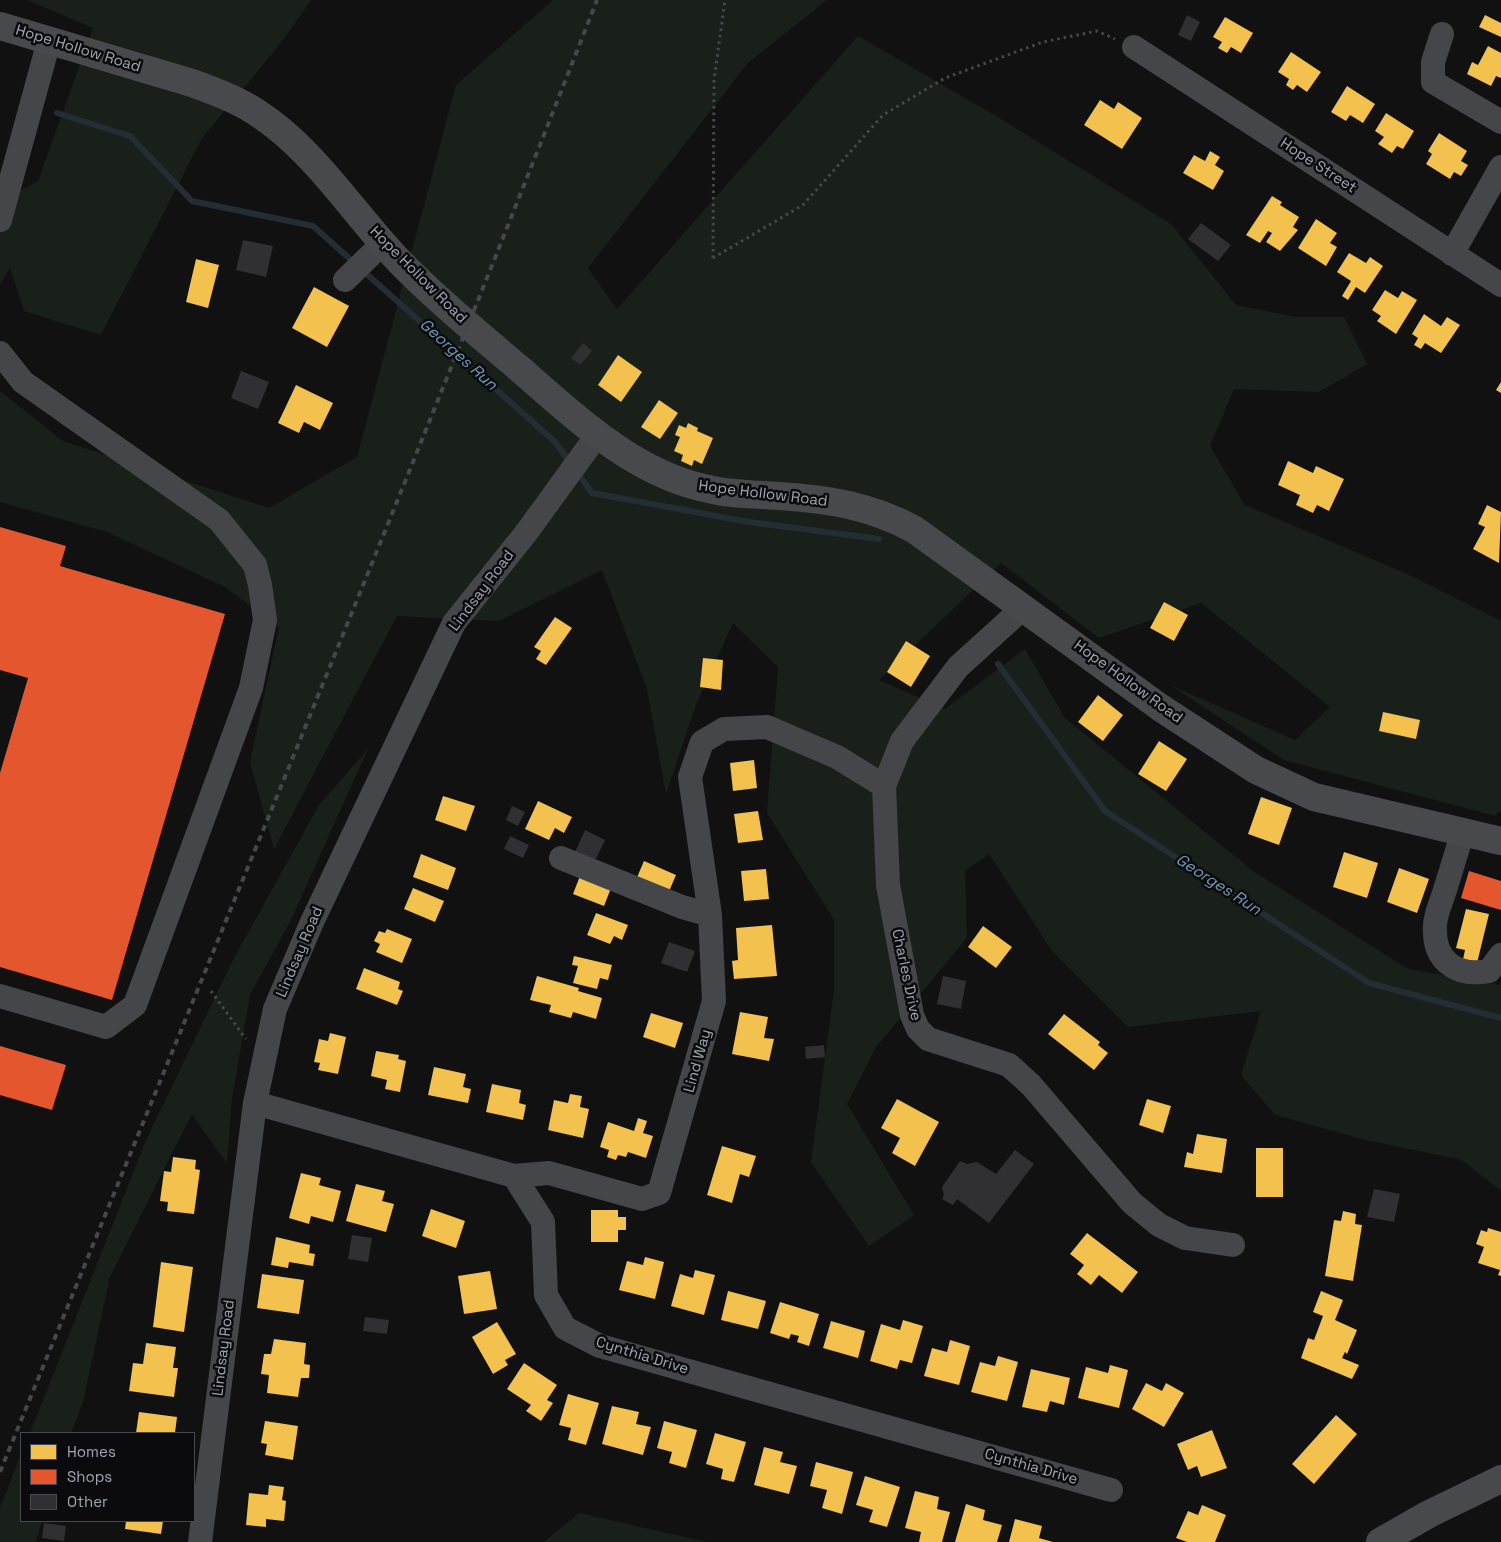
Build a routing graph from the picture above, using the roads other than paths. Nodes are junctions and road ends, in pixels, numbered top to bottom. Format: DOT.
graph roads {
  1 [pos="0,26"];
  2 [pos="1442,34"];
  3 [pos="49,41"];
  4 [pos="1134,47"];
  5 [pos="1501,122"];
  6 [pos="1501,167"];
  7 [pos="0,220"];
  8 [pos="383,243"];
  9 [pos="1452,254"];
  10 [pos="345,280"];
  11 [pos="1501,285"];
  12 [pos="0,353"];
  13 [pos="591,444"];
  14 [pos="1024,607"];
  15 [pos="884,786"];
  16 [pos="1463,832"];
  17 [pos="1501,842"];
  18 [pos="561,858"];
  19 [pos="710,915"];
  20 [pos="1501,955"];
  21 [pos="0,996"];
  22 [pos="254,1102"];
  23 [pos="514,1176"];
  24 [pos="1233,1245"];
  25 [pos="1501,1479"];
  26 [pos="1111,1490"];
  27 [pos="200,1542"];
  28 [pos="1380,1542"];
  1 -- 3 [label="main road, Hope Hollow Road"];
  2 -- 5 [label="street"];
  3 -- 7 [label="street"];
  3 -- 8 [label="main road, Hope Hollow Road"];
  4 -- 9 [label="street, Hope Street"];
  6 -- 9 [label="street"];
  8 -- 10 [label="street"];
  8 -- 13 [label="main road, Hope Hollow Road"];
  9 -- 11 [label="street, Hope Street"];
  12 -- 21 [label="street"];
  13 -- 14 [label="main road, Hope Hollow Road"];
  13 -- 22 [label="street, Lindsay Road"];
  14 -- 15 [label="street, Charles Drive"];
  14 -- 16 [label="main road, Hope Hollow Road"];
  15 -- 19 [label="street, Lind Way"];
  15 -- 24 [label="street, Charles Drive"];
  16 -- 17 [label="main road, Hope Hollow Road"];
  16 -- 20 [label="street"];
  18 -- 19 [label="street"];
  19 -- 23 [label="street, Lind Way"];
  22 -- 23 [label="street"];
  22 -- 27 [label="street, Lindsay Road"];
  23 -- 26 [label="street, Cynthia Drive"];
  25 -- 28 [label="main road"];
}
